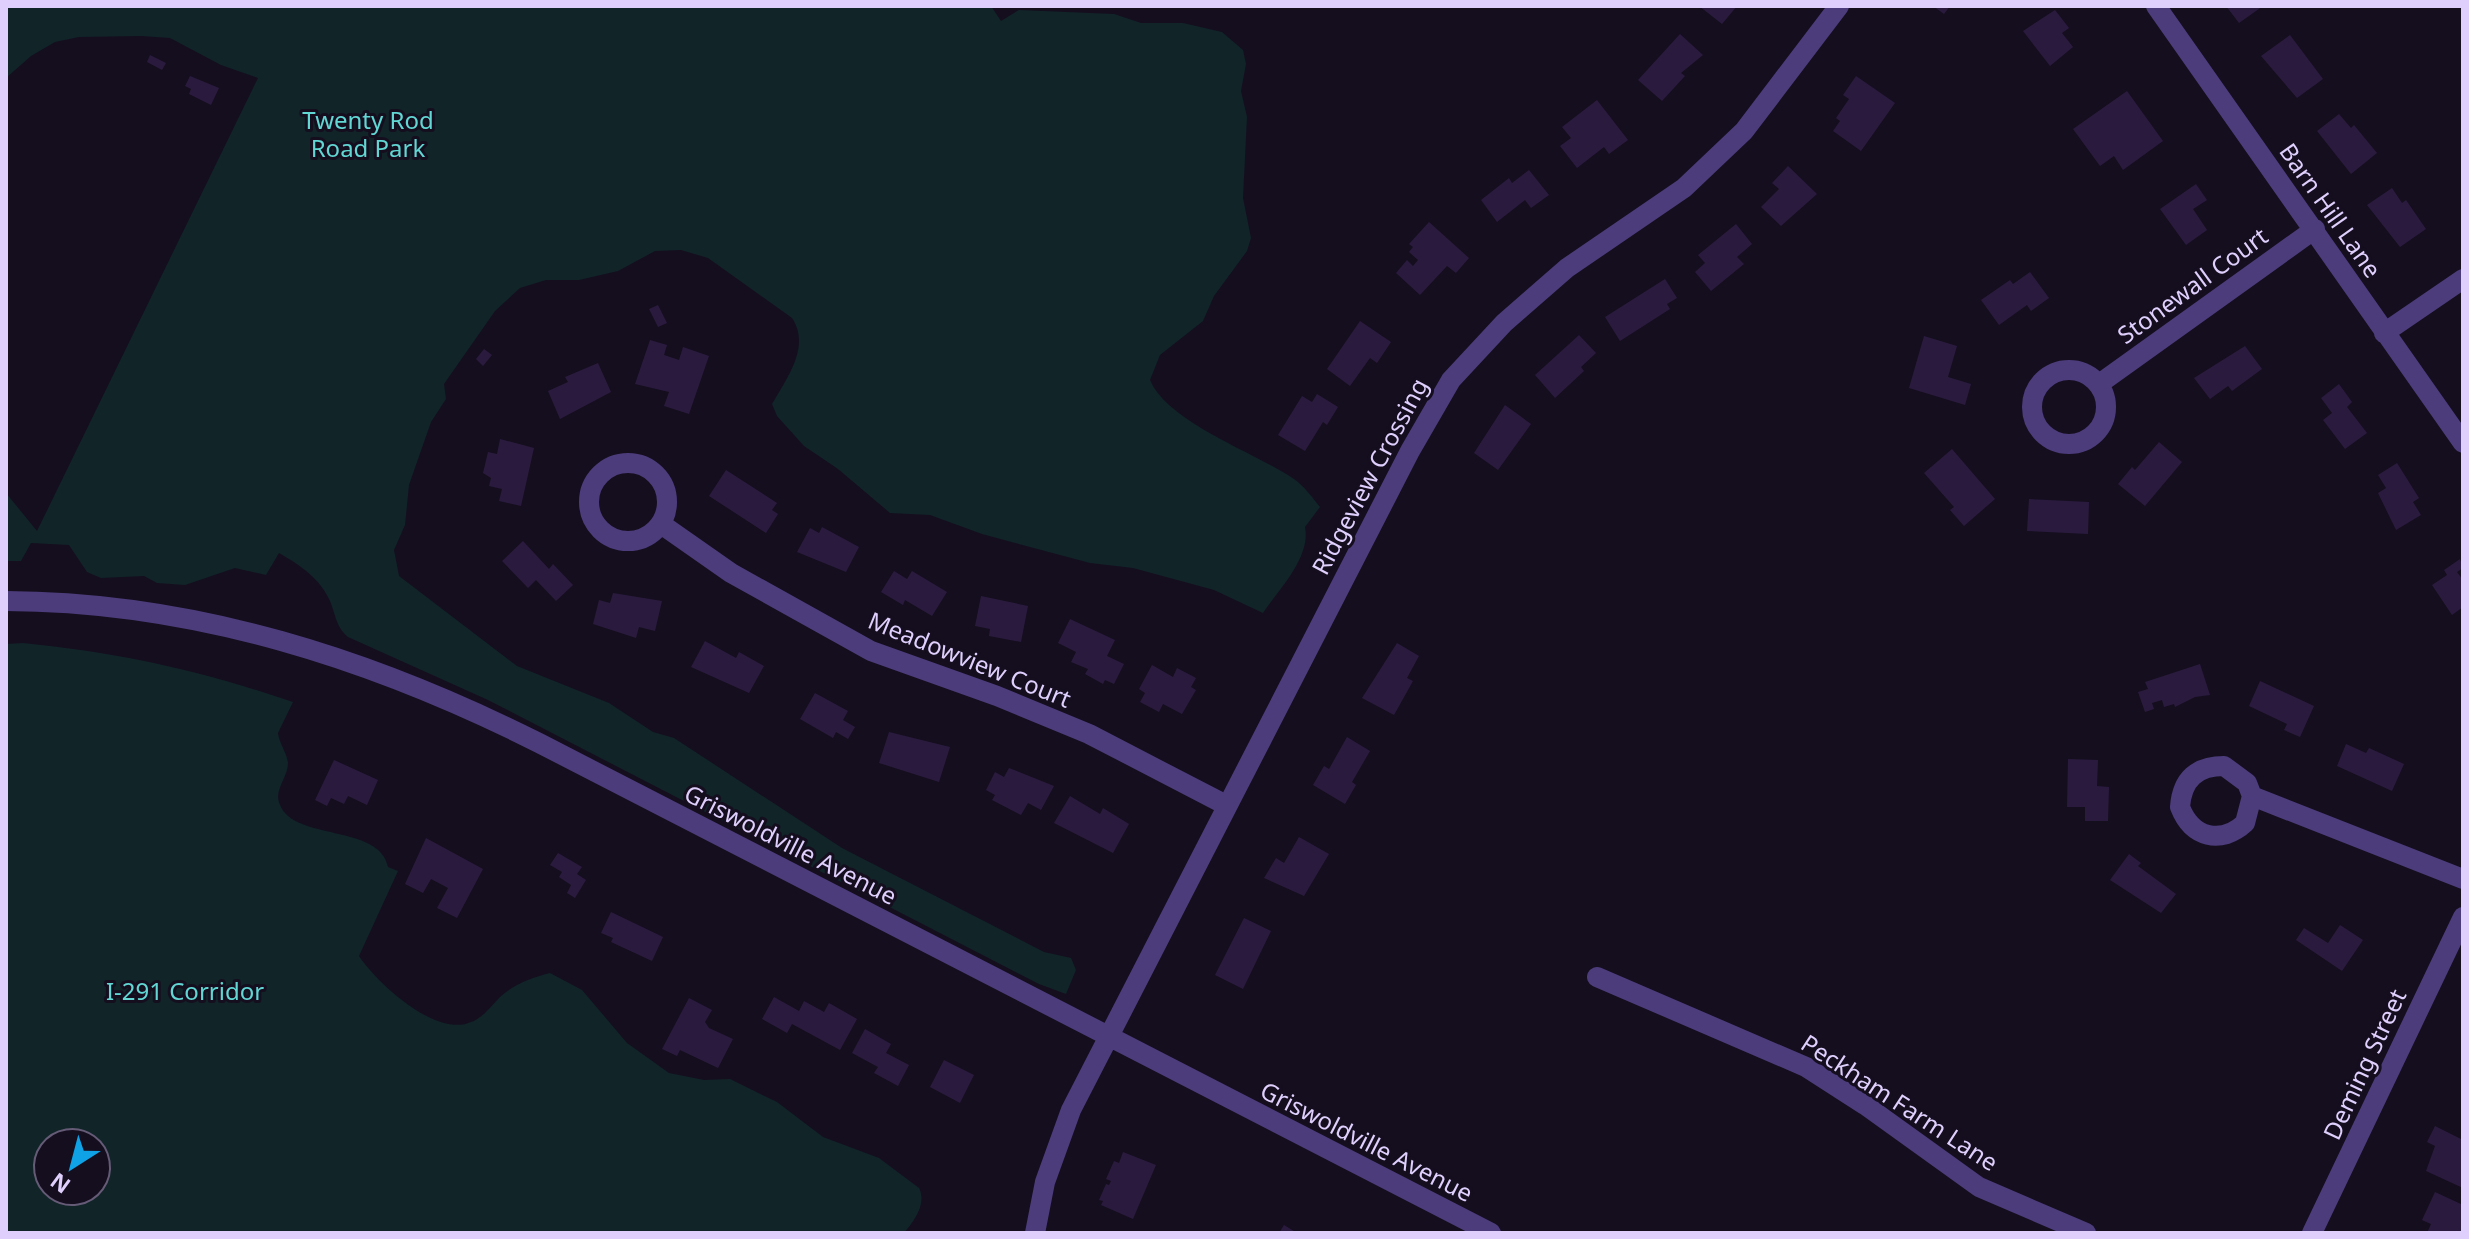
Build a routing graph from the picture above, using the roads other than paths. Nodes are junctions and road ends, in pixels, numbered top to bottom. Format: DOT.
graph roads {
  1 [pos="1839,6"];
  2 [pos="2156,6"];
  3 [pos="2315,229"];
  4 [pos="2463,279"];
  5 [pos="2384,333"];
  6 [pos="2099,384"];
  7 [pos="2463,443"];
  8 [pos="661,524"];
  9 [pos="6,601"];
  10 [pos="2252,796"];
  11 [pos="1226,805"];
  12 [pos="2463,879"];
  13 [pos="2463,917"];
  14 [pos="1597,977"];
  15 [pos="1109,1039"];
  16 [pos="1035,1233"];
  17 [pos="1491,1233"];
  18 [pos="2086,1233"];
  19 [pos="2312,1233"];
  1 -- 11 [label="street, Ridgeview Crossing"];
  2 -- 3 [label="street, Barn Hill Lane"];
  3 -- 5 [label="street, Barn Hill Lane"];
  3 -- 6 [label="street, Stonewall Court"];
  4 -- 5 [label="street"];
  5 -- 7 [label="street, Barn Hill Lane"];
  8 -- 11 [label="street, Meadowview Court"];
  9 -- 15 [label="street, Griswoldville Avenue"];
  10 -- 12 [label="street"];
  11 -- 15 [label="street, Ridgeview Crossing"];
  13 -- 19 [label="street, Deming Street"];
  14 -- 18 [label="street, Peckham Farm Lane"];
  15 -- 16 [label="street, Ridgeview Crossing"];
  15 -- 17 [label="street, Griswoldville Avenue"];
}
